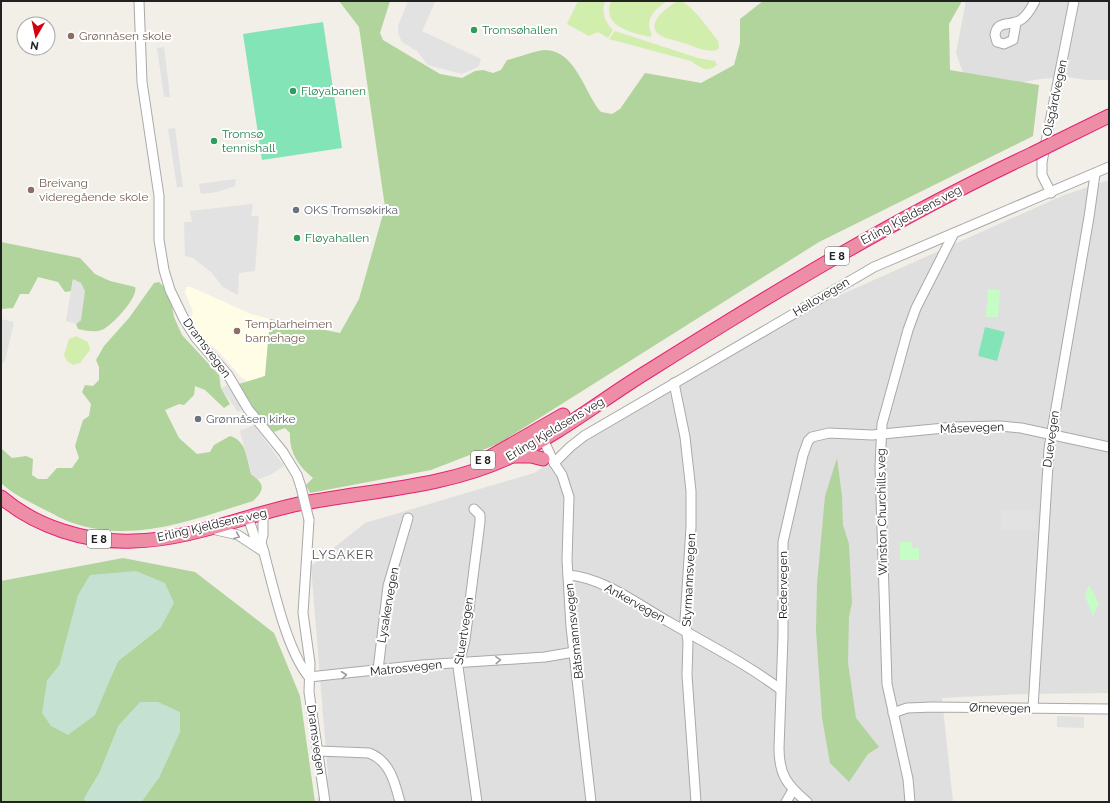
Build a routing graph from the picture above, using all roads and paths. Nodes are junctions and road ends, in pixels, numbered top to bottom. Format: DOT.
graph roads {
  1 [pos="139,1"];
  2 [pos="1035,1"];
  3 [pos="1074,1"];
  4 [pos="1016,23"];
  5 [pos="1109,116"];
  6 [pos="1109,167"];
  7 [pos="1095,174"];
  8 [pos="1051,193"];
  9 [pos="954,233"];
  10 [pos="674,384"];
  11 [pos="881,434"];
  12 [pos="1051,435"];
  13 [pos="538,438"];
  14 [pos="1109,447"];
  15 [pos="511,456"];
  16 [pos="548,461"];
  17 [pos="431,482"];
  18 [pos="1,497"];
  19 [pos="474,509"];
  20 [pos="263,513"];
  21 [pos="248,517"];
  22 [pos="408,518"];
  23 [pos="206,528"];
  24 [pos="261,542"];
  25 [pos="264,552"];
  26 [pos="568,574"];
  27 [pos="686,632"];
  28 [pos="574,652"];
  29 [pos="459,662"];
  30 [pos="378,670"];
  31 [pos="309,677"];
  32 [pos="780,689"];
  33 [pos="1033,708"];
  34 [pos="1109,709"];
  35 [pos="893,713"];
  36 [pos="318,751"];
  37 [pos="793,790"];
  38 [pos="325,802"];
  39 [pos="400,802"];
  40 [pos="477,802"];
  41 [pos="591,802"];
  42 [pos="696,802"];
  43 [pos="786,802"];
  44 [pos="807,802"];
  45 [pos="910,802"];
  1 -- 31 [label="street, Dramsvegen, bridge"];
  2 -- 4 [label="street"];
  3 -- 8 [label="street, Olsgårdvegen"];
  5 -- 13 [label="highway, Erling Kjeldsens veg / E 8, bridge"];
  6 -- 7 [label="street, Heilovegen"];
  7 -- 8 [label="street, Heilovegen"];
  7 -- 12 [label="street, Duevegen"];
  8 -- 9 [label="street, Heilovegen"];
  9 -- 10 [label="street, Heilovegen"];
  9 -- 11 [label="street, Winston Churchills veg"];
  10 -- 16 [label="street, Heilovegen"];
  10 -- 27 [label="street, Styrmannsvegen"];
  11 -- 12 [label="street, Måsevegen"];
  11 -- 32 [label="street, Redervegen"];
  11 -- 35 [label="street, Winston Churchills veg"];
  12 -- 14 [label="street, Måsevegen"];
  12 -- 33 [label="street, Duevegen"];
  13 -- 15 [label="highway, Erling Kjeldsens veg / E 8"];
  13 -- 16 [label="street, Båtsmannsvegen"];
  13 -- 17 [label="highway, Erling Kjeldsens veg / E 8"];
  15 -- 16 [label="highway, E 8"];
  15 -- 17 [label="highway, Erling Kjeldsens veg / E 8"];
  16 -- 26 [label="street, Båtsmannsvegen"];
  17 -- 20 [label="highway, Erling Kjeldsens veg / E 8"];
  18 -- 23 [label="highway, Erling Kjeldsens veg / E 8"];
  19 -- 29 [label="street, Stuertvegen"];
  20 -- 21 [label="highway, Erling Kjeldsens veg / E 8"];
  20 -- 24 [label="street, Dramsvegen"];
  21 -- 23 [label="highway, Erling Kjeldsens veg / E 8"];
  21 -- 24 [label="street, Dramsvegen"];
  22 -- 30 [label="street, Lysakervegen"];
  23 -- 25 [label="street, one-way"];
  24 -- 25 [label="street, Dramsvegen"];
  25 -- 31 [label="street, Dramsvegen"];
  26 -- 27 [label="street, Ankervegen"];
  26 -- 28 [label="street, Båtsmannsvegen"];
  27 -- 32 [label="street, Ankervegen"];
  27 -- 42 [label="street, Styrmannsvegen"];
  29 -- 28 [label="street, Matrosvegen, one-way"];
  28 -- 41 [label="street, Båtsmannsvegen"];
  29 -- 30 [label="street, Matrosvegen"];
  29 -- 40 [label="street, Stuertvegen"];
  31 -- 30 [label="street, Matrosvegen, one-way"];
  31 -- 36 [label="street, Dramsvegen"];
  32 -- 37 [label="street, Redervegen"];
  33 -- 34 [label="street, Ørnevegen"];
  33 -- 35 [label="street, Ørnevegen"];
  35 -- 45 [label="street, Winston Churchills veg"];
  36 -- 38 [label="street, Dramsvegen"];
  36 -- 39 [label="street"];
  37 -- 43 [label="street"];
  37 -- 44 [label="street, Redervegen"];
}
